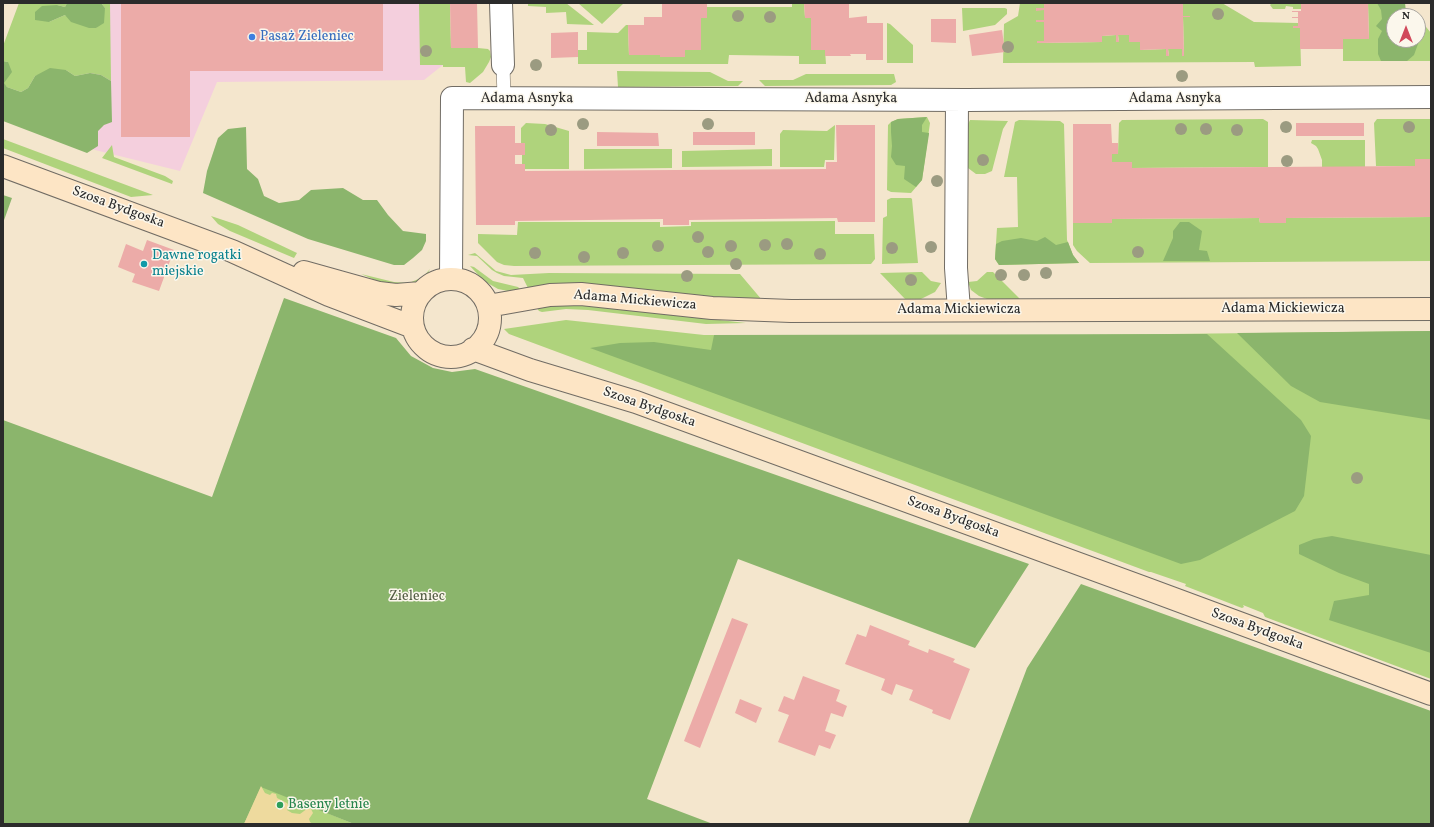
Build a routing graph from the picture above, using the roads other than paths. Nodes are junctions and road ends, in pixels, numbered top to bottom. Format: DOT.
graph roads {
  1 [pos="501,3"];
  2 [pos="503,65"];
  3 [pos="1431,97"];
  4 [pos="504,98"];
  5 [pos="957,100"];
  6 [pos="3,166"];
  7 [pos="232,251"];
  8 [pos="451,279"];
  9 [pos="421,293"];
  10 [pos="488,306"];
  11 [pos="1431,309"];
  12 [pos="959,310"];
  13 [pos="413,327"];
  14 [pos="473,349"];
  15 [pos="1431,694"];
  1 -- 2 [label="street"];
  2 -- 4 [label="lane"];
  3 -- 5 [label="street, Adama Asnyka"];
  4 -- 5 [label="street, Adama Asnyka"];
  4 -- 8 [label="street, Adama Asnyka"];
  5 -- 12 [label="street"];
  6 -- 7 [label="street, Szosa Bydgoska"];
  7 -- 9 [label="street, Szosa Bydgoska"];
  7 -- 13 [label="street, Szosa Bydgoska"];
  8 -- 9 [label="street"];
  8 -- 10 [label="street"];
  9 -- 13 [label="street"];
  10 -- 12 [label="street, Adama Mickiewicza"];
  10 -- 14 [label="street"];
  11 -- 12 [label="street, Adama Mickiewicza"];
  13 -- 14 [label="street"];
  14 -- 15 [label="street, Szosa Bydgoska"];
}
